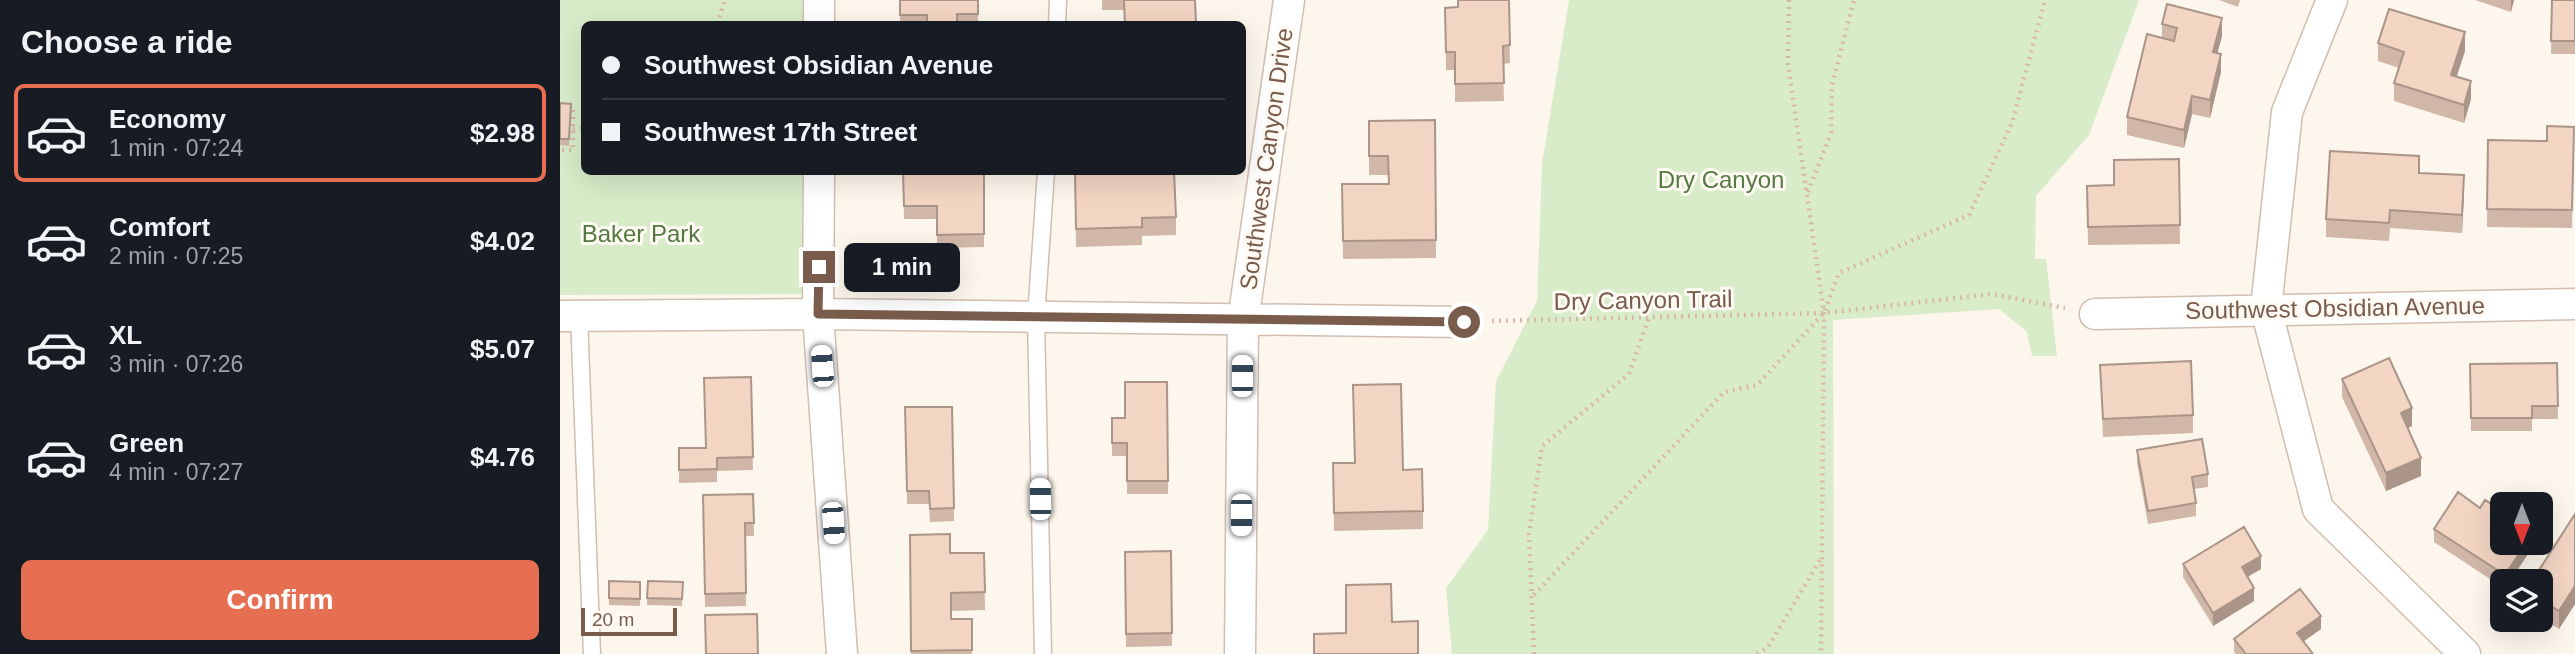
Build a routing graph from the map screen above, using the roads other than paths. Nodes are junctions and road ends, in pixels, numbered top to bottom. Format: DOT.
graph roads {
  1 [pos="819,0"];
  2 [pos="1058,0"];
  3 [pos="1289,0"];
  4 [pos="2332,0"];
  5 [pos="819,21"];
  6 [pos="1057,21"];
  7 [pos="819,175"];
  8 [pos="1046,175"];
  9 [pos="2575,304"];
  10 [pos="2266,309"];
  11 [pos="818,314"];
  12 [pos="2095,314"];
  13 [pos="569,316"];
  14 [pos="1036,317"];
  15 [pos="1243,321"];
  16 [pos="1464,322"];
  17 [pos="592,654"];
  18 [pos="842,654"];
  19 [pos="1043,654"];
  20 [pos="1240,654"];
  21 [pos="2465,654"];
  1 -- 5 [label="street"];
  2 -- 6 [label="lane"];
  3 -- 15 [label="street, Southwest Canyon Drive"];
  4 -- 10 [label="street"];
  7 -- 11 [label="street"];
  8 -- 14 [label="lane"];
  9 -- 10 [label="street, Southwest Obsidian Avenue"];
  10 -- 12 [label="street, Southwest Obsidian Avenue"];
  10 -- 21 [label="street"];
  11 -- 13 [label="street"];
  11 -- 14 [label="street"];
  11 -- 18 [label="street"];
  13 -- 17 [label="lane"];
  14 -- 15 [label="street"];
  14 -- 19 [label="lane"];
  15 -- 16 [label="street"];
  15 -- 20 [label="street, Southwest Canyon Drive"];
}
